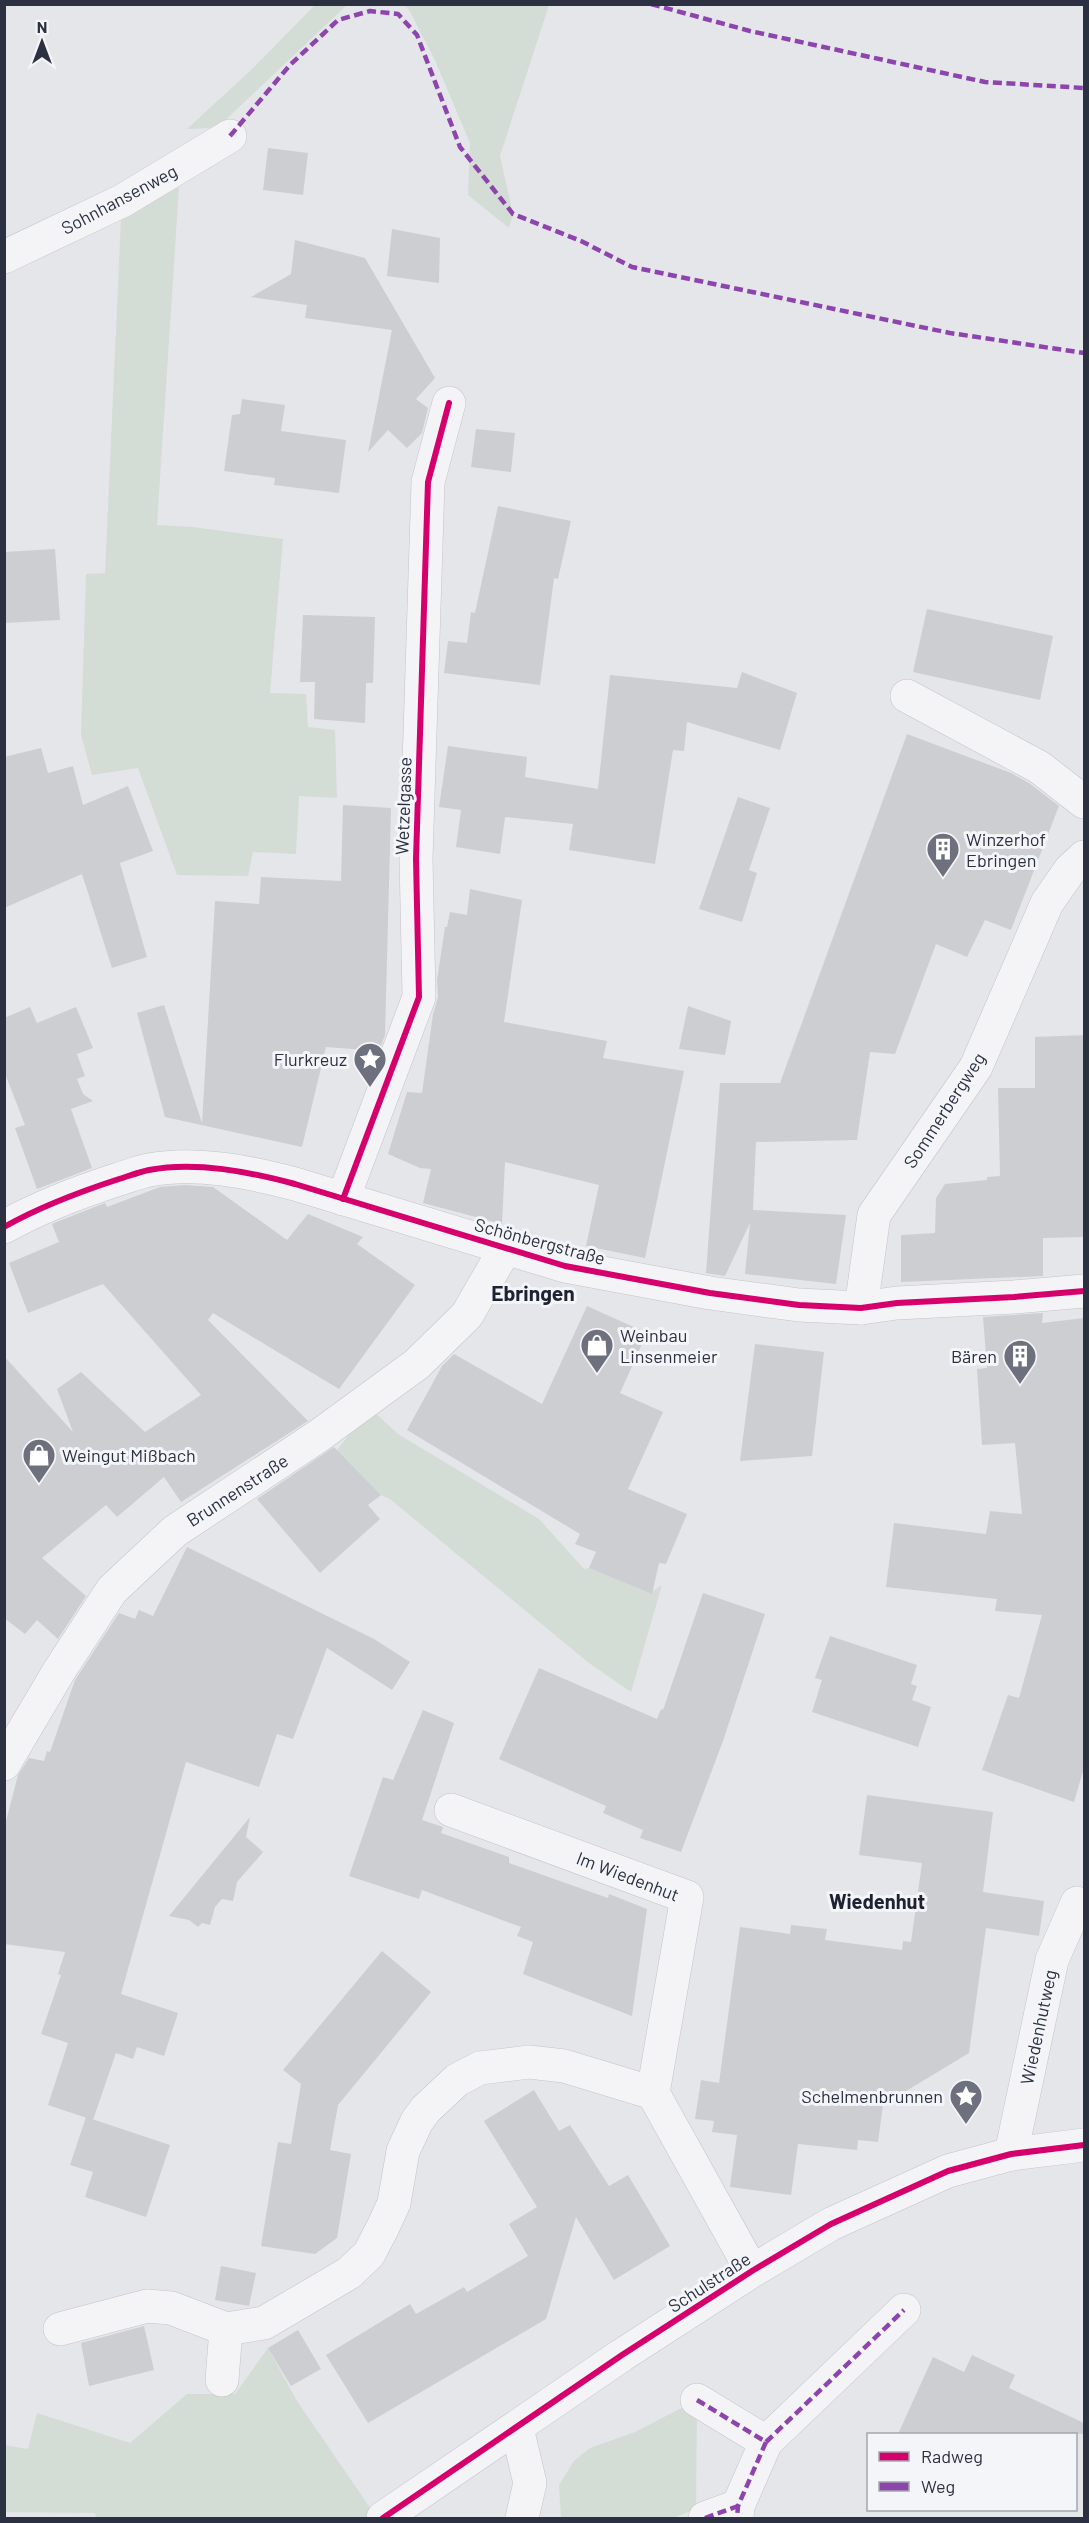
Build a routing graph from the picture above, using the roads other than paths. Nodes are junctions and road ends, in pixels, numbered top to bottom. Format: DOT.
graph roads {
  1 [pos="230,136"];
  2 [pos="4,257"];
  3 [pos="449,404"];
  4 [pos="908,696"];
  5 [pos="1084,802"];
  6 [pos="1084,857"];
  7 [pos="344,1199"];
  8 [pos="4,1227"];
  9 [pos="505,1249"];
  10 [pos="1084,1291"];
  11 [pos="861,1308"];
  12 [pos="4,1764"];
  13 [pos="451,1810"];
  14 [pos="1077,1903"];
  15 [pos="653,2093"];
  16 [pos="1084,2145"];
  17 [pos="1011,2154"];
  18 [pos="752,2271"];
  19 [pos="904,2310"];
  20 [pos="60,2329"];
  21 [pos="226,2329"];
  22 [pos="222,2380"];
  23 [pos="697,2400"];
  24 [pos="517,2428"];
  25 [pos="766,2442"];
  26 [pos="738,2512"];
  27 [pos="383,2518"];
  28 [pos="522,2518"];
  29 [pos="705,2518"];
  1 -- 2 [label="street, Sohnhansenweg"];
  3 -- 7 [label="street, Wetzelgasse"];
  4 -- 5 [label="street"];
  6 -- 11 [label="street, Sommerbergweg"];
  7 -- 8 [label="street, Schönbergstraße"];
  7 -- 9 [label="street, Schönbergstraße"];
  9 -- 11 [label="street, Schönbergstraße"];
  9 -- 12 [label="street, Brunnenstraße"];
  10 -- 11 [label="street, Schönbergstraße"];
  13 -- 15 [label="street, Im Wiedenhut"];
  14 -- 17 [label="street, Wiedenhutweg"];
  15 -- 18 [label="street"];
  15 -- 21 [label="street"];
  16 -- 17 [label="street, Schulstraße"];
  17 -- 18 [label="street, Schulstraße"];
  18 -- 24 [label="street, Schulstraße"];
  19 -- 25 [label="street"];
  20 -- 21 [label="street"];
  21 -- 22 [label="street"];
  23 -- 25 [label="street"];
  24 -- 27 [label="street, Schulstraße"];
  24 -- 28 [label="street"];
  25 -- 26 [label="street"];
  26 -- 29 [label="street"];
}
